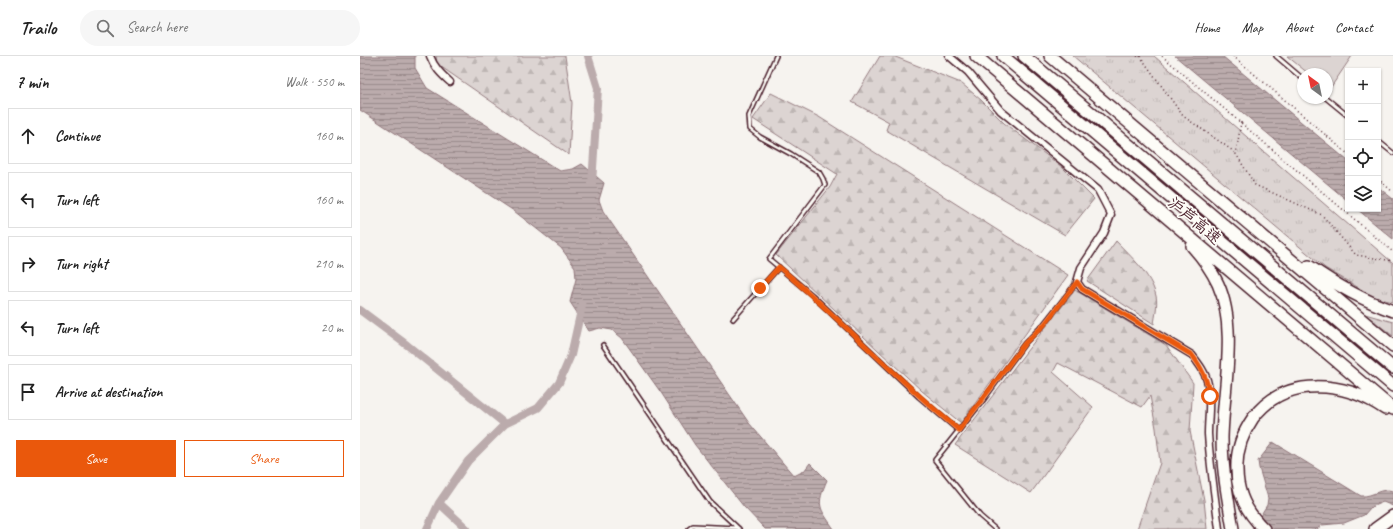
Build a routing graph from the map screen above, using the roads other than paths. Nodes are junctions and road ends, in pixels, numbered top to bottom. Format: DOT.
graph roads {
  1 [pos="430,56"];
  2 [pos="776,56"];
  3 [pos="949,56"];
  4 [pos="976,56"];
  5 [pos="1003,56"];
  6 [pos="1024,56"];
  7 [pos="1050,56"];
  8 [pos="1276,56"];
  9 [pos="1297,74"];
  10 [pos="450,82"];
  11 [pos="1333,104"];
  12 [pos="1345,114"];
  13 [pos="1068,134"];
  14 [pos="1381,144"];
  15 [pos="1393,154"];
  16 [pos="1171,158"];
  17 [pos="779,267"];
  18 [pos="1077,282"];
  19 [pos="1393,311"];
  20 [pos="733,319"];
  21 [pos="603,345"];
  22 [pos="1393,346"];
  23 [pos="1393,368"];
  24 [pos="1393,386"];
  25 [pos="1393,409"];
  26 [pos="1393,414"];
  27 [pos="959,430"];
  28 [pos="1393,516"];
  29 [pos="1393,525"];
  30 [pos="738,528"];
  31 [pos="689,529"];
  32 [pos="995,529"];
  33 [pos="1219,529"];
  34 [pos="1233,529"];
  35 [pos="1264,529"];
  36 [pos="1375,529"];
  37 [pos="1389,529"];
  1 -- 10 [label="street"];
  2 -- 17 [label="lane"];
  3 -- 18 [label="street"];
  4 -- 13 [label="highway, 沪芦高速"];
  5 -- 24 [label="highway, 沪芦高速"];
  6 -- 23 [label="highway, 沪芦高速"];
  7 -- 16 [label="highway, 沪芦高速"];
  8 -- 9 [label="lane"];
  11 -- 12 [label="lane"];
  13 -- 25 [label="highway, 沪芦高速"];
  13 -- 34 [label="highway"];
  14 -- 15 [label="lane"];
  16 -- 19 [label="highway"];
  16 -- 22 [label="highway, 沪芦高速"];
  17 -- 20 [label="lane"];
  17 -- 27 [label="lane"];
  18 -- 27 [label="lane"];
  18 -- 33 [label="street"];
  21 -- 30 [label="lane"];
  26 -- 35 [label="highway"];
  27 -- 32 [label="lane"];
  28 -- 36 [label="highway"];
  29 -- 37 [label="highway"];
  30 -- 31 [label="lane"];
}
